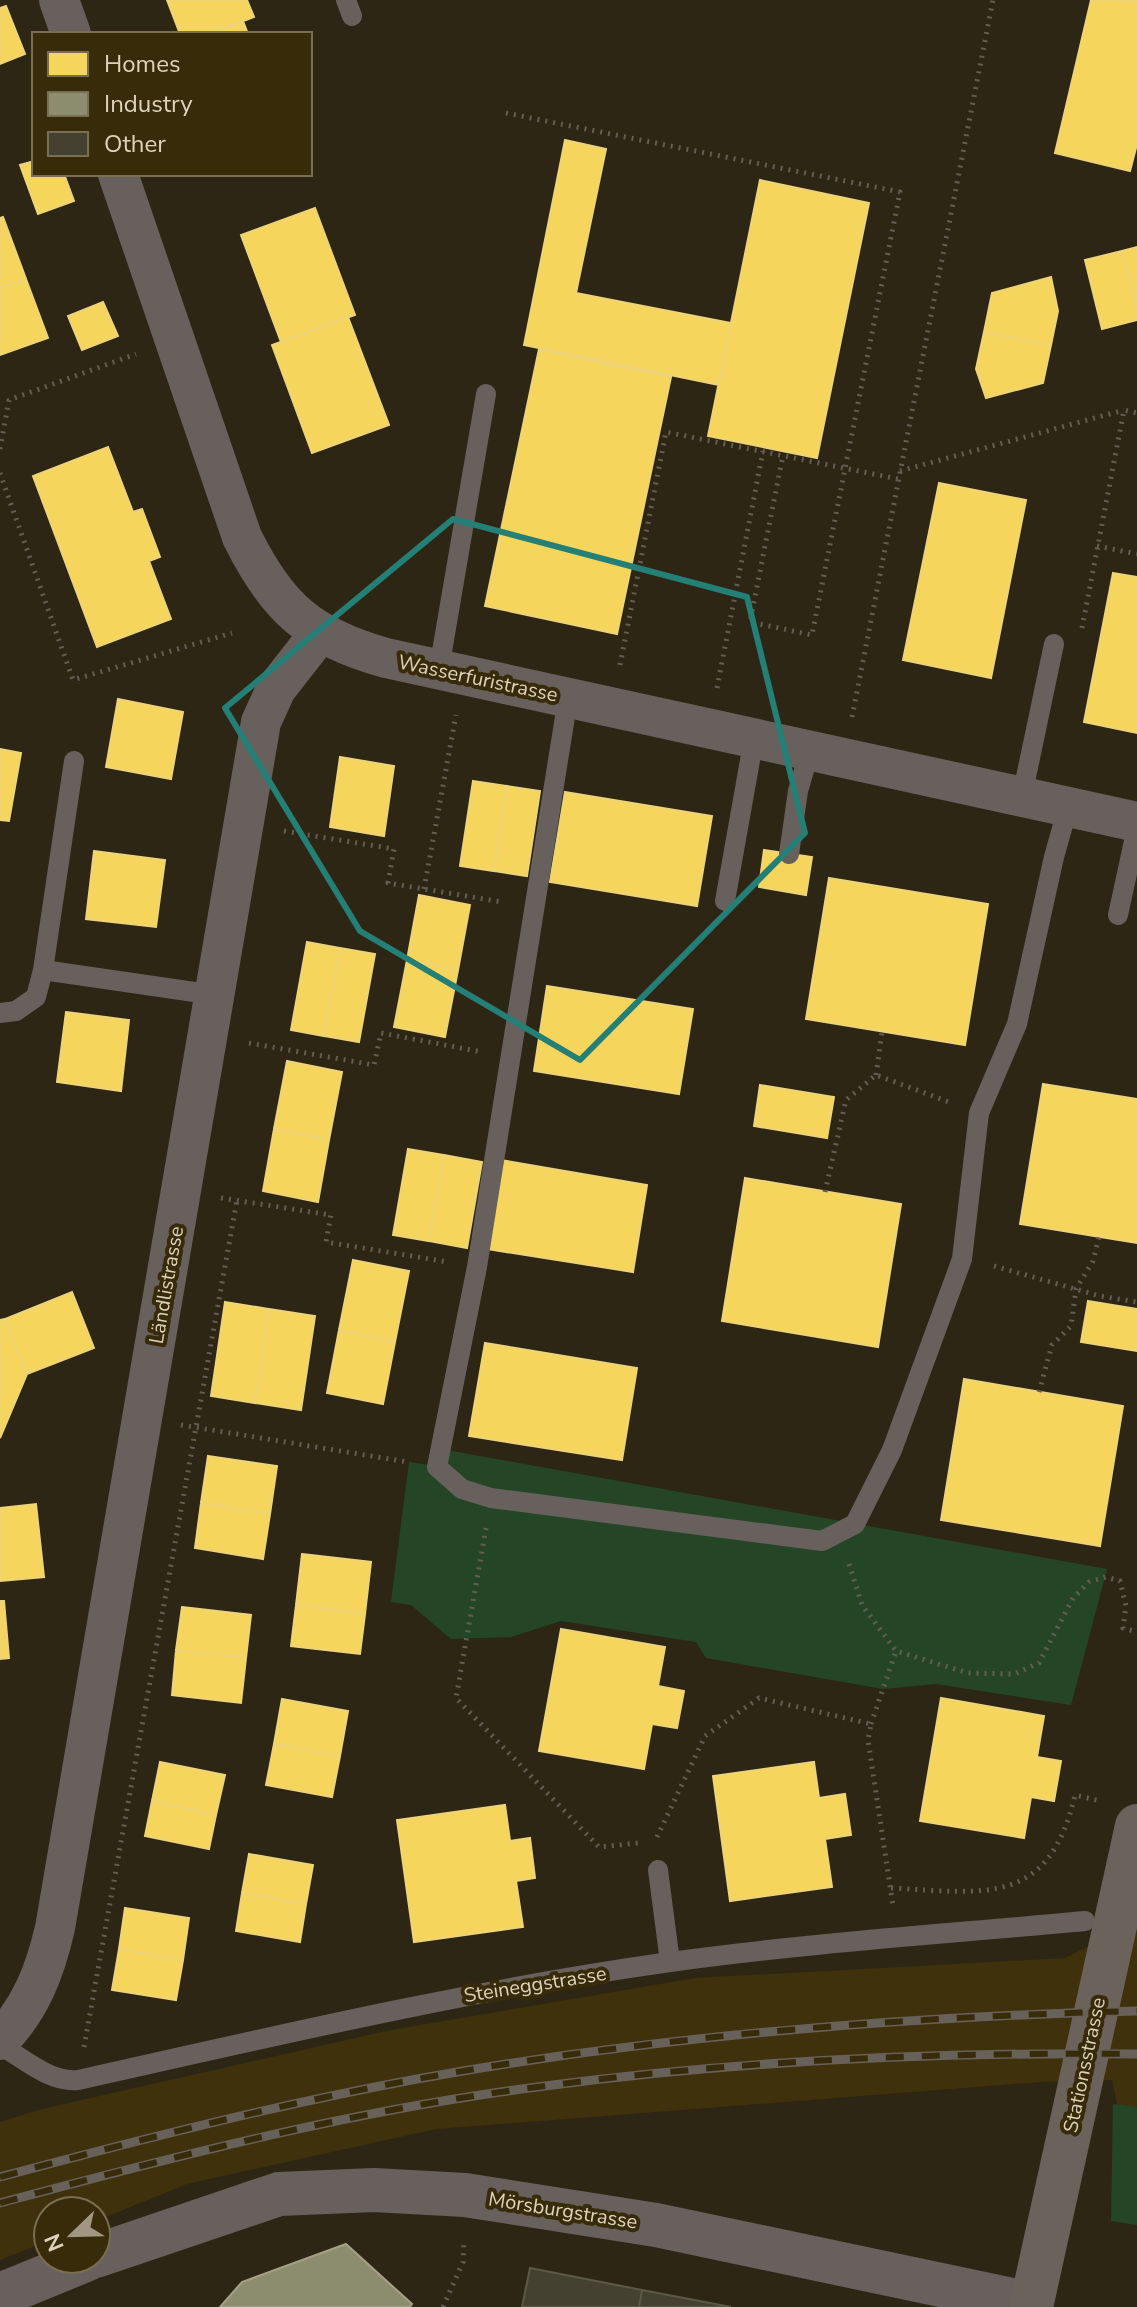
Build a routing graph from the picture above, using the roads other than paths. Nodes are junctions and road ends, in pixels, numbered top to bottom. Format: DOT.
graph roads {
  1 [pos="59,0"];
  2 [pos="70,32"];
  3 [pos="119,176"];
  4 [pos="486,394"];
  5 [pos="319,634"];
  6 [pos="1054,644"];
  7 [pos="451,672"];
  8 [pos="568,698"];
  9 [pos="754,738"];
  10 [pos="827,754"];
  11 [pos="74,761"];
  12 [pos="1022,796"];
  13 [pos="1068,807"];
  14 [pos="1137,824"];
  15 [pos="789,854"];
  16 [pos="725,901"];
  17 [pos="1118,915"];
  18 [pos="43,970"];
  19 [pos="215,995"];
  20 [pos="0,1013"];
  21 [pos="1120,1814"];
  22 [pos="658,1870"];
  23 [pos="1085,1921"];
  24 [pos="50,1953"];
  25 [pos="670,1962"];
  26 [pos="0,2042"];
  27 [pos="112,2251"];
  28 [pos="49,2275"];
  29 [pos="0,2295"];
  30 [pos="1039,2306"];
  1 -- 2 [label="street"];
  3 -- 5 [label="street, Wasserfuristrasse"];
  4 -- 7 [label="lane"];
  5 -- 7 [label="street, Wasserfuristrasse"];
  5 -- 19 [label="street, Ländlistrasse"];
  6 -- 12 [label="lane"];
  7 -- 8 [label="street, Wasserfuristrasse"];
  8 -- 9 [label="street, Wasserfuristrasse"];
  8 -- 13 [label="lane"];
  9 -- 10 [label="street, Wasserfuristrasse"];
  9 -- 16 [label="lane"];
  10 -- 12 [label="street, Wasserfuristrasse"];
  10 -- 15 [label="lane"];
  11 -- 18 [label="lane"];
  12 -- 13 [label="street, Wasserfuristrasse"];
  13 -- 14 [label="street, Wasserfuristrasse"];
  14 -- 17 [label="lane"];
  18 -- 19 [label="lane"];
  18 -- 20 [label="lane"];
  19 -- 24 [label="street, Ländlistrasse"];
  21 -- 30 [label="main road, Stationsstrasse"];
  22 -- 25 [label="lane"];
  23 -- 25 [label="lane, Steineggstrasse"];
  24 -- 26 [label="street, Steineggstrasse"];
  25 -- 26 [label="lane, Steineggstrasse"];
  27 -- 30 [label="street, Mörsburgstrasse"];
  28 -- 29 [label="street"];
}
